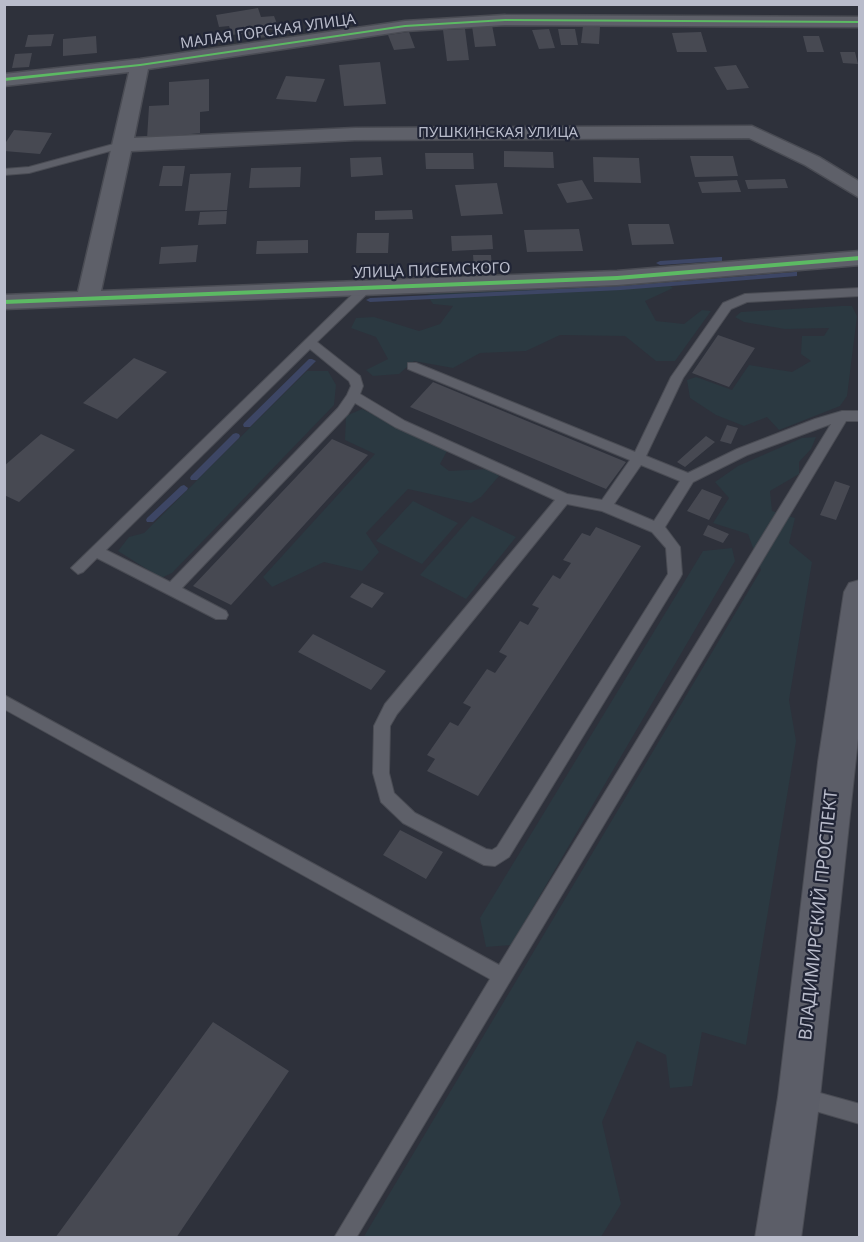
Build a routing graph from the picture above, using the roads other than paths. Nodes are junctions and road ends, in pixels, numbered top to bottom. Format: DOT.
graph roads {
  1 [pos="860,22"];
  2 [pos="140,65"];
  3 [pos="4,80"];
  4 [pos="121,145"];
  5 [pos="4,172"];
  6 [pos="860,192"];
  7 [pos="860,258"];
  8 [pos="368,287"];
  9 [pos="860,292"];
  10 [pos="88,299"];
  11 [pos="4,302"];
  12 [pos="310,343"];
  13 [pos="412,366"];
  14 [pos="353,396"];
  15 [pos="842,416"];
  16 [pos="860,416"];
  17 [pos="638,459"];
  18 [pos="688,479"];
  19 [pos="564,498"];
  20 [pos="605,506"];
  21 [pos="657,528"];
  22 [pos="96,551"];
  23 [pos="78,568"];
  24 [pos="171,590"];
  25 [pos="860,592"];
  26 [pos="221,615"];
  27 [pos="4,701"];
  28 [pos="502,976"];
  29 [pos="799,1097"];
  30 [pos="860,1114"];
  31 [pos="344,1238"];
  32 [pos="778,1238"];
  1 -- 2 [label="street, МАЛАЯ ГОРСКАЯ УЛИЦА"];
  2 -- 3 [label="street, МАЛАЯ ГОРСКАЯ УЛИЦА"];
  2 -- 4 [label="street"];
  4 -- 5 [label="lane"];
  4 -- 6 [label="street, ПУШКИНСКАЯ УЛИЦА"];
  4 -- 10 [label="street"];
  7 -- 8 [label="street, УЛИЦА ПИСЕМСКОГО"];
  8 -- 10 [label="street, УЛИЦА ПИСЕМСКОГО"];
  8 -- 12 [label="lane"];
  9 -- 17 [label="lane"];
  10 -- 11 [label="street, УЛИЦА ПИСЕМСКОГО"];
  12 -- 14 [label="lane"];
  12 -- 22 [label="lane"];
  13 -- 17 [label="lane"];
  14 -- 19 [label="lane"];
  14 -- 24 [label="lane"];
  15 -- 16 [label="lane"];
  15 -- 18 [label="lane"];
  15 -- 28 [label="lane"];
  17 -- 18 [label="lane"];
  17 -- 20 [label="lane"];
  18 -- 21 [label="lane"];
  19 -- 20 [label="lane"];
  19 -- 21 [label="lane"];
  20 -- 21 [label="lane"];
  22 -- 23 [label="lane"];
  22 -- 24 [label="lane"];
  24 -- 26 [label="lane"];
  25 -- 29 [label="main road, ВЛАДИМИРСКИЙ ПРОСПЕКТ"];
  27 -- 28 [label="lane"];
  28 -- 31 [label="lane"];
  29 -- 30 [label="lane"];
  29 -- 32 [label="main road, ВЛАДИМИРСКИЙ ПРОСПЕКТ"];
}
